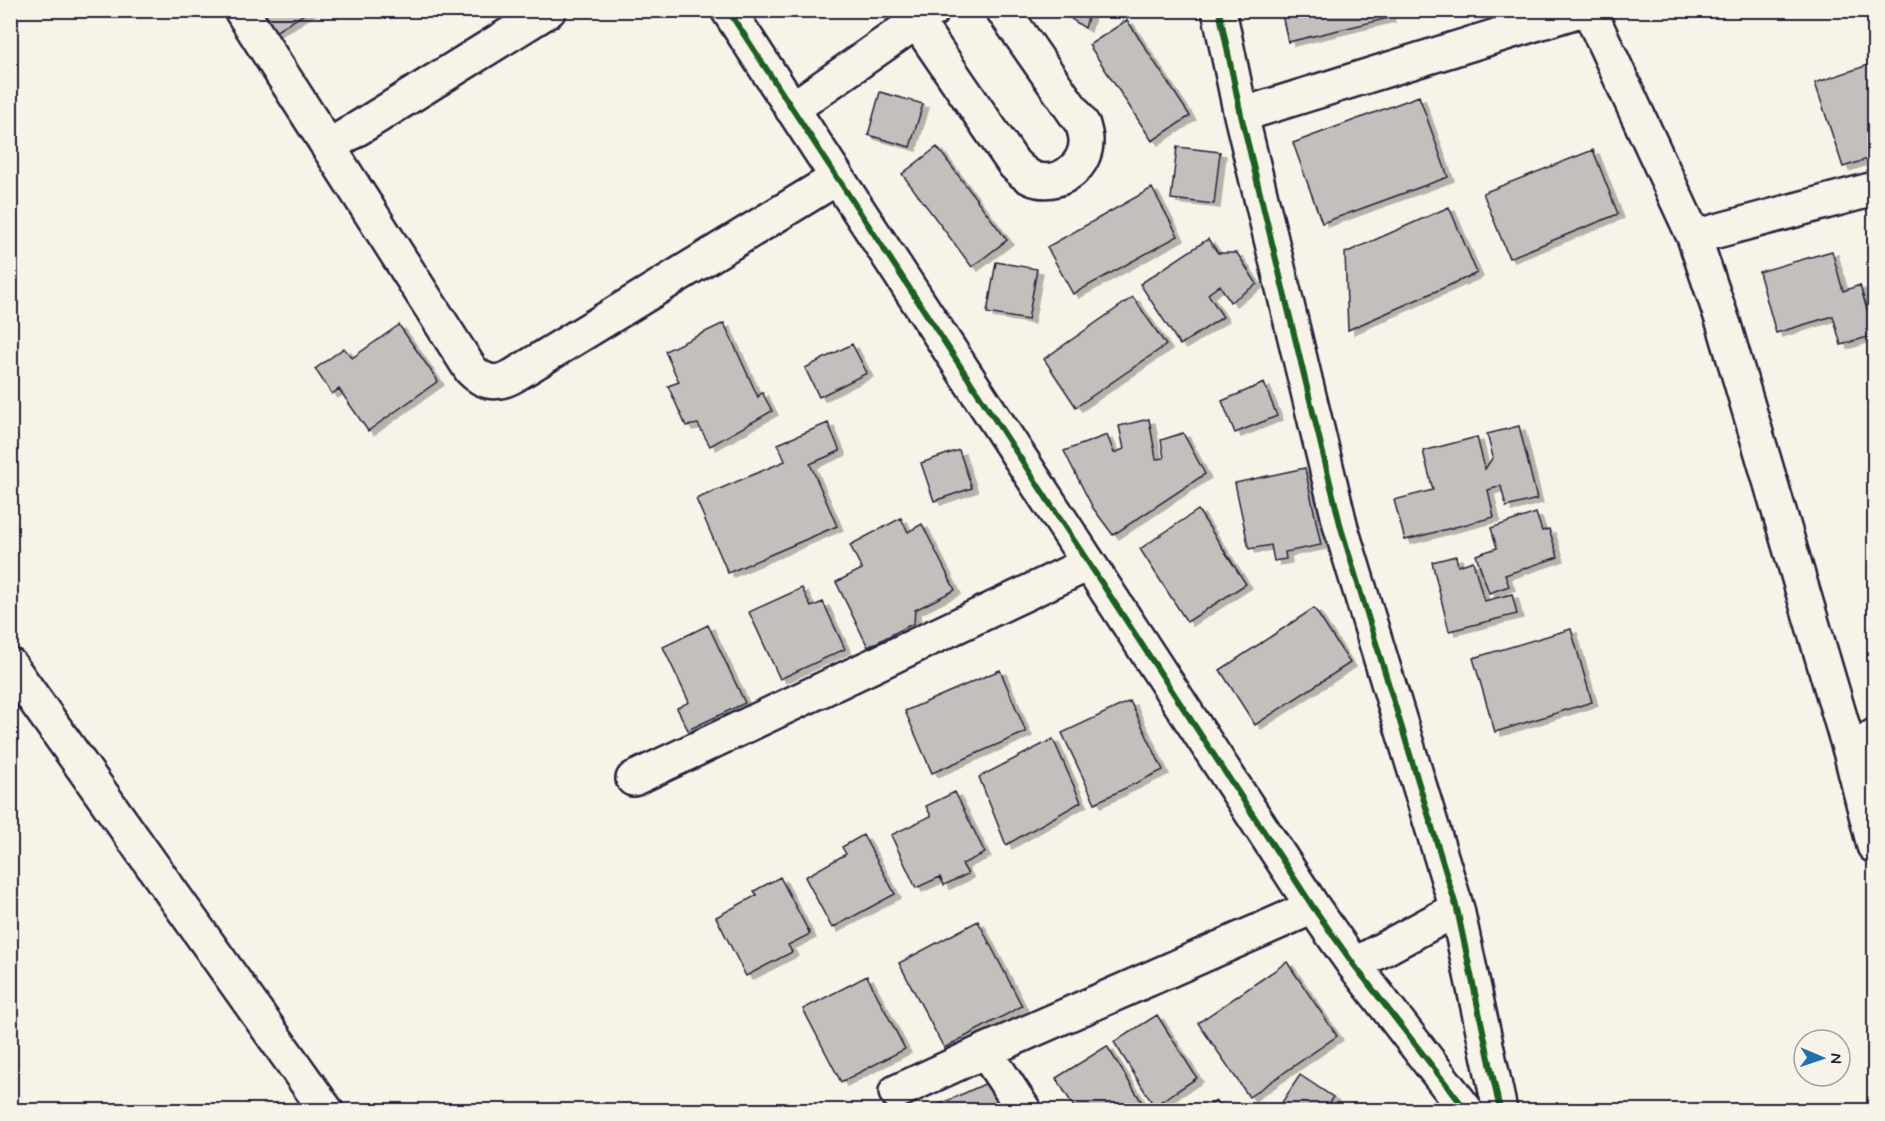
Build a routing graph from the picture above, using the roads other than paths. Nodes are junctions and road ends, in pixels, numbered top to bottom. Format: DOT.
graph roads {
  1 [pos="241,10"];
  2 [pos="549,10"];
  3 [pos="728,10"];
  4 [pos="1003,10"];
  5 [pos="1219,10"];
  6 [pos="1580,10"];
  7 [pos="1589,10"];
  8 [pos="925,16"];
  9 [pos="792,109"];
  10 [pos="1241,115"];
  11 [pos="328,147"];
  12 [pos="837,178"];
  13 [pos="1875,189"];
  14 [pos="1694,237"];
  15 [pos="1088,564"];
  16 [pos="10,665"];
  17 [pos="1862,744"];
  18 [pos="633,778"];
  19 [pos="1875,846"];
  20 [pos="1313,907"];
  21 [pos="1457,909"];
  22 [pos="1354,965"];
  23 [pos="985,1051"];
  24 [pos="896,1092"];
  25 [pos="326,1110"];
  26 [pos="1024,1110"];
  27 [pos="1466,1110"];
  28 [pos="1500,1110"];
  1 -- 11 [label="street"];
  2 -- 11 [label="street"];
  3 -- 9 [label="street"];
  4 -- 8 [label="street"];
  5 -- 10 [label="street"];
  6 -- 10 [label="street"];
  7 -- 14 [label="street"];
  8 -- 9 [label="street"];
  9 -- 12 [label="street"];
  10 -- 21 [label="street"];
  11 -- 12 [label="street"];
  12 -- 15 [label="street"];
  13 -- 14 [label="street"];
  14 -- 17 [label="street"];
  15 -- 18 [label="street"];
  15 -- 20 [label="street"];
  16 -- 25 [label="street"];
  17 -- 19 [label="street"];
  20 -- 22 [label="street"];
  20 -- 23 [label="street"];
  21 -- 22 [label="street"];
  21 -- 28 [label="street"];
  22 -- 27 [label="street"];
  23 -- 24 [label="street"];
  23 -- 26 [label="street"];
}
